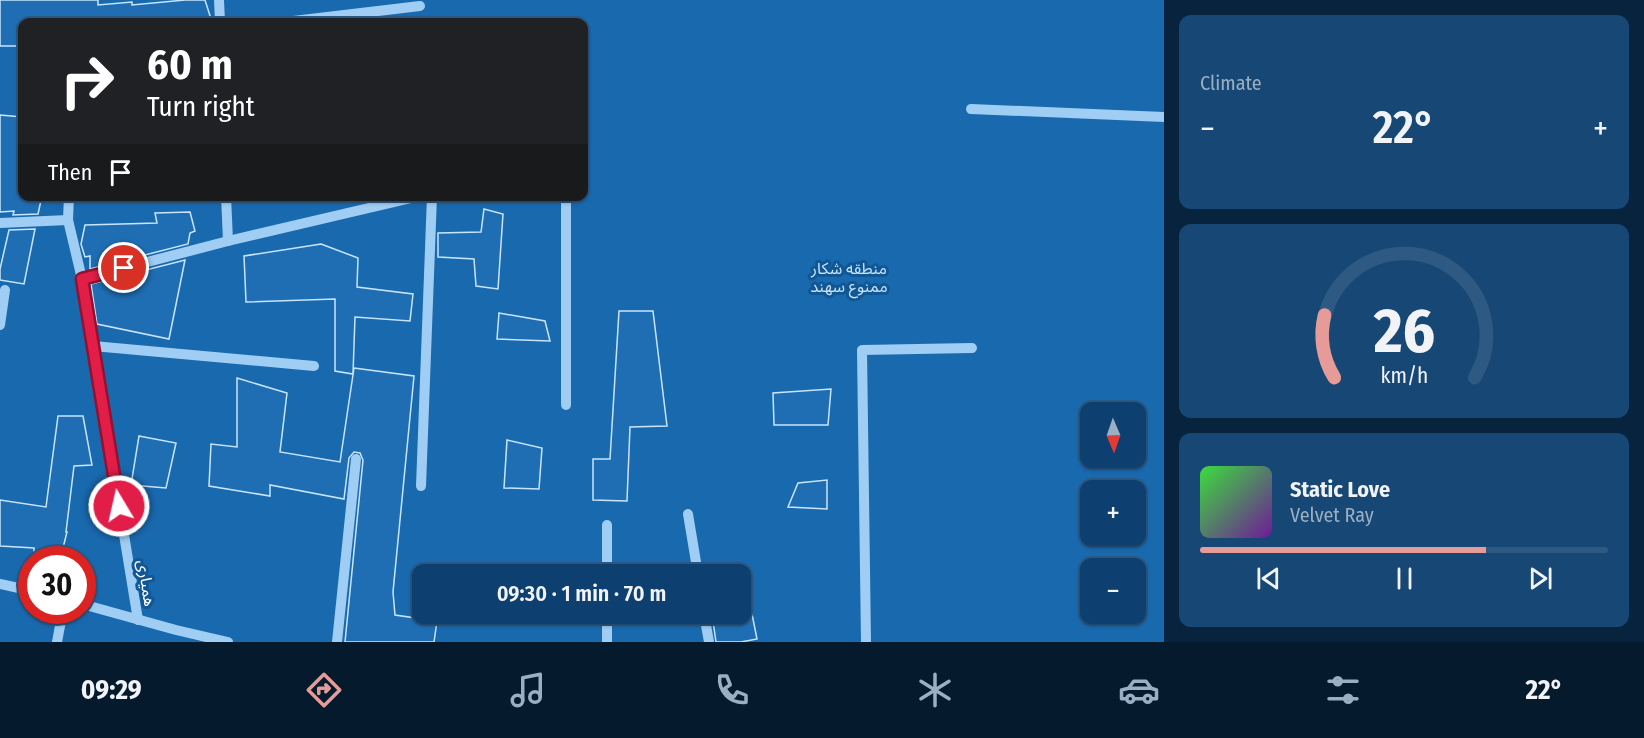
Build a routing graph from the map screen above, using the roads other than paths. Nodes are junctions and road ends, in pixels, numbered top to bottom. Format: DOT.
graph roads {
  1 [pos="219,0"];
  2 [pos="420,6"];
  3 [pos="220,18"];
  4 [pos="319,18"];
  5 [pos="971,109"];
  6 [pos="1164,117"];
  7 [pos="69,201"];
  8 [pos="226,201"];
  9 [pos="379,201"];
  10 [pos="432,201"];
  11 [pos="566,201"];
  12 [pos="68,220"];
  13 [pos="0,223"];
  14 [pos="228,241"];
  15 [pos="82,279"];
  16 [pos="4,290"];
  17 [pos="0,325"];
  18 [pos="93,346"];
  19 [pos="972,348"];
  20 [pos="314,366"];
  21 [pos="566,405"];
  22 [pos="356,459"];
  23 [pos="422,486"];
  24 [pos="688,513"];
  25 [pos="607,525"];
  26 [pos="607,564"];
  27 [pos="696,564"];
  28 [pos="0,584"];
  29 [pos="18,588"];
  30 [pos="96,608"];
  31 [pos="138,620"];
  32 [pos="60,624"];
  33 [pos="607,624"];
  34 [pos="706,624"];
  35 [pos="176,630"];
  36 [pos="57,642"];
  37 [pos="176,642"];
  38 [pos="228,642"];
  39 [pos="338,642"];
  40 [pos="607,642"];
  41 [pos="709,642"];
  42 [pos="866,642"];
  1 -- 3 [label="street"];
  2 -- 4 [label="street"];
  5 -- 6 [label="street"];
  7 -- 12 [label="street, همیاری"];
  8 -- 14 [label="street"];
  9 -- 14 [label="street"];
  10 -- 23 [label="street"];
  11 -- 21 [label="street"];
  12 -- 13 [label="street"];
  12 -- 15 [label="street, همیاری"];
  14 -- 15 [label="street"];
  15 -- 18 [label="street, همیاری"];
  16 -- 17 [label="street"];
  18 -- 20 [label="street"];
  18 -- 31 [label="street, همیاری"];
  19 -- 42 [label="street"];
  22 -- 39 [label="street"];
  24 -- 27 [label="street"];
  25 -- 26 [label="street"];
  28 -- 29 [label="street"];
  30 -- 31 [label="street"];
  31 -- 35 [label="street"];
  32 -- 36 [label="street"];
  33 -- 40 [label="street"];
  34 -- 41 [label="street"];
  35 -- 37 [label="street"];
  35 -- 38 [label="street"];
}
